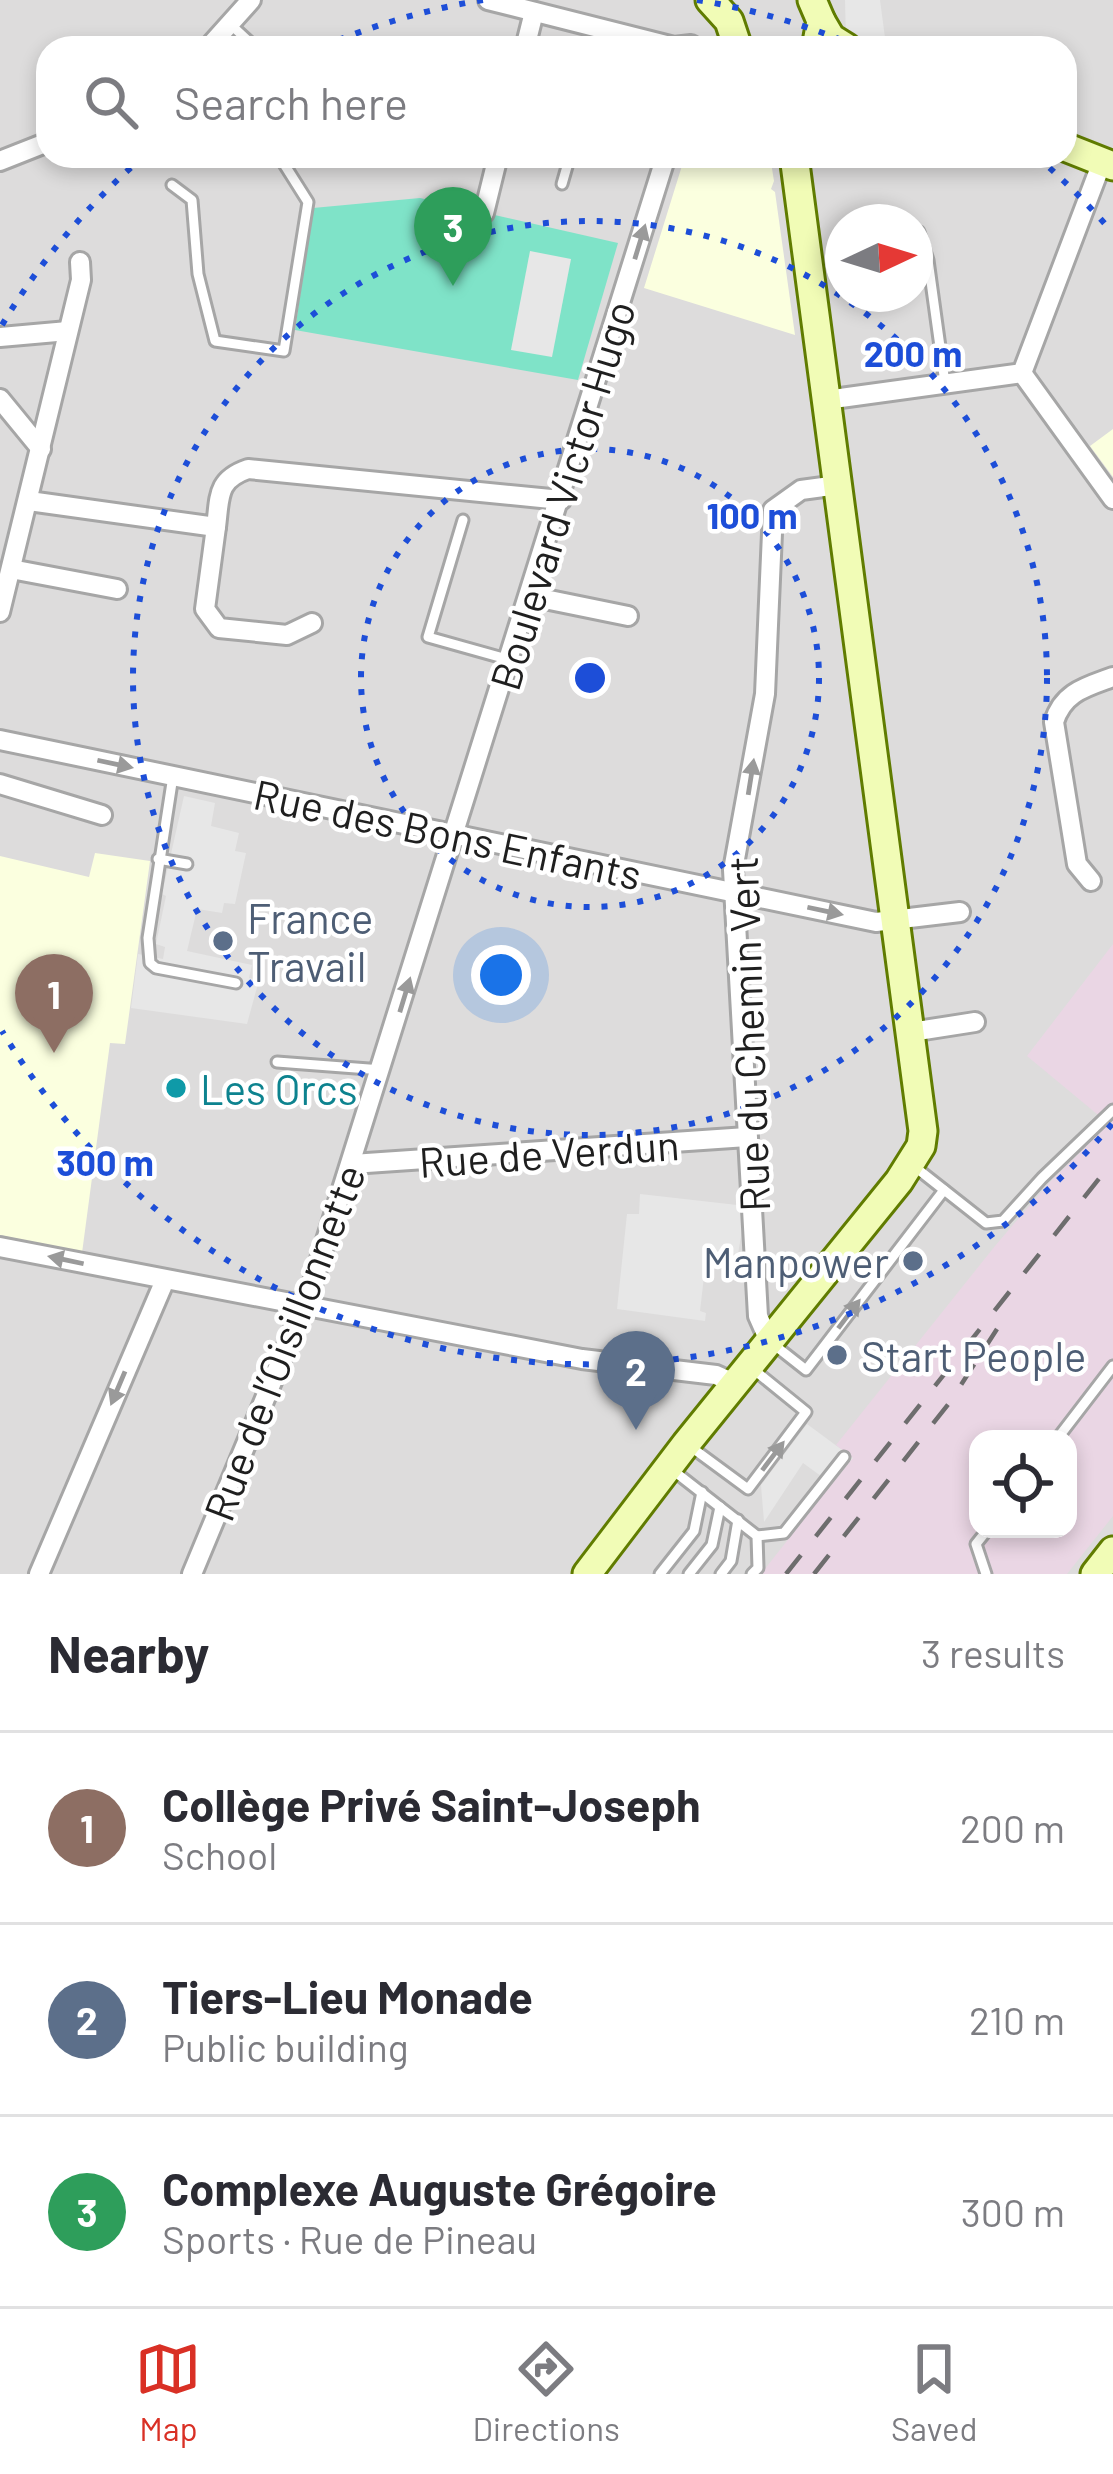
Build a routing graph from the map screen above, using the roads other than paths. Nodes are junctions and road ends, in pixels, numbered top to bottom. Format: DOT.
graph roads {
  1 [pos="251,0"];
  2 [pos="488,0"];
  3 [pos="710,0"];
  4 [pos="742,0"];
  5 [pos="535,12"];
  6 [pos="230,24"];
  7 [pos="219,36"];
  8 [pos="243,36"];
  9 [pos="528,36"];
  10 [pos="630,36"];
  11 [pos="732,36"];
  12 [pos="734,36"];
  13 [pos="36,146"];
  14 [pos="1077,152"];
  15 [pos="0,160"];
  16 [pos="1107,164"];
  17 [pos="287,168"];
  18 [pos="495,168"];
  19 [pos="567,168"];
  20 [pos="662,168"];
  21 [pos="796,168"];
  22 [pos="172,184"];
  23 [pos="562,184"];
  24 [pos="484,213"];
  25 [pos="80,262"];
  26 [pos="933,296"];
  27 [pos="68,331"];
  28 [pos="0,337"];
  29 [pos="1022,373"];
  30 [pos="945,383"];
  31 [pos="0,399"];
  32 [pos="826,400"];
  33 [pos="41,448"];
  34 [pos="838,484"];
  35 [pos="1113,499"];
  36 [pos="561,500"];
  37 [pos="29,501"];
  38 [pos="464,520"];
  39 [pos="216,527"];
  40 [pos="11,569"];
  41 [pos="117,589"];
  42 [pos="530,596"];
  43 [pos="0,612"];
  44 [pos="628,616"];
  45 [pos="312,623"];
  46 [pos="510,660"];
  47 [pos="1113,677"];
  48 [pos="0,740"];
  49 [pos="173,776"];
  50 [pos="0,784"];
  51 [pos="102,815"];
  52 [pos="455,834"];
  53 [pos="158,859"];
  54 [pos="187,864"];
  55 [pos="1091,881"];
  56 [pos="733,892"];
  57 [pos="960,912"];
  58 [pos="896,920"];
  59 [pos="236,983"];
  60 [pos="975,1022"];
  61 [pos="911,1032"];
  62 [pos="277,1061"];
  63 [pos="382,1070"];
  64 [pos="1113,1110"];
  65 [pos="747,1137"];
  66 [pos="352,1164"];
  67 [pos="910,1164"];
  68 [pos="944,1190"];
  69 [pos="0,1247"];
  70 [pos="165,1280"];
  71 [pos="305,1306"];
  72 [pos="769,1341"];
  73 [pos="1113,1366"];
  74 [pos="742,1375"];
  75 [pos="1064,1430"];
  76 [pos="686,1444"];
  77 [pos="844,1457"];
  78 [pos="668,1467"];
  79 [pos="702,1492"];
  80 [pos="721,1507"];
  81 [pos="738,1520"];
  82 [pos="757,1536"];
  83 [pos="981,1538"];
  84 [pos="1113,1551"];
  85 [pos="39,1574"];
  86 [pos="193,1574"];
  87 [pos="587,1574"];
  88 [pos="660,1574"];
  89 [pos="689,1574"];
  90 [pos="721,1574"];
  91 [pos="752,1574"];
  92 [pos="986,1574"];
  93 [pos="1095,1574"];
  1 -- 6 [label="street"];
  2 -- 5 [label="street"];
  3 -- 11 [label="main road"];
  4 -- 12 [label="main road"];
  5 -- 9 [label="street"];
  5 -- 10 [label="street"];
  6 -- 7 [label="street"];
  6 -- 8 [label="lane"];
  13 -- 15 [label="street"];
  14 -- 16 [label="main road"];
  16 -- 29 [label="street"];
  17 -- 22 [label="lane"];
  18 -- 24 [label="street"];
  19 -- 23 [label="lane"];
  36 -- 20 [label="street, Boulevard Victor Hugo, one-way"];
  21 -- 32 [label="main road"];
  25 -- 27 [label="street"];
  26 -- 30 [label="lane"];
  27 -- 28 [label="street"];
  27 -- 33 [label="street"];
  29 -- 30 [label="street"];
  29 -- 35 [label="street"];
  30 -- 32 [label="street"];
  31 -- 33 [label="street"];
  32 -- 34 [label="main road"];
  33 -- 37 [label="street"];
  56 -- 34 [label="street, Rue du Chemin Vert, one-way"];
  34 -- 58 [label="main road"];
  36 -- 39 [label="street"];
  36 -- 42 [label="street, Boulevard Victor Hugo"];
  37 -- 39 [label="street"];
  37 -- 40 [label="street"];
  38 -- 46 [label="lane"];
  39 -- 45 [label="street"];
  40 -- 41 [label="street"];
  40 -- 43 [label="street"];
  42 -- 44 [label="street"];
  42 -- 46 [label="street, Boulevard Victor Hugo"];
  46 -- 52 [label="street, Boulevard Victor Hugo"];
  47 -- 55 [label="street"];
  48 -- 49 [label="street, Rue des Bons Enfants, one-way"];
  49 -- 52 [label="street, Rue des Bons Enfants"];
  49 -- 53 [label="lane"];
  50 -- 51 [label="street"];
  52 -- 56 [label="street, Rue des Bons Enfants"];
  63 -- 52 [label="street, Rue de l’Oisillonnette, one-way"];
  53 -- 54 [label="lane"];
  53 -- 59 [label="lane"];
  56 -- 58 [label="street, Rue des Bons Enfants, one-way"];
  56 -- 65 [label="street, Rue du Chemin Vert"];
  57 -- 58 [label="street, Rue des Bons Enfants"];
  58 -- 61 [label="main road"];
  60 -- 61 [label="street"];
  61 -- 67 [label="main road"];
  62 -- 63 [label="lane"];
  63 -- 66 [label="street, Rue de l’Oisillonnette"];
  64 -- 68 [label="lane"];
  65 -- 66 [label="street, Rue de Verdun"];
  65 -- 72 [label="street, Rue du Chemin Vert"];
  66 -- 71 [label="street, Rue de l’Oisillonnette"];
  67 -- 68 [label="lane"];
  67 -- 72 [label="main road"];
  72 -- 68 [label="lane, one-way"];
  70 -- 69 [label="street, one-way"];
  70 -- 71 [label="street"];
  70 -- 85 [label="street, one-way"];
  71 -- 74 [label="street"];
  71 -- 86 [label="street, Rue de l’Oisillonnette"];
  72 -- 74 [label="main road"];
  73 -- 75 [label="lane"];
  74 -- 76 [label="main road"];
  76 -- 74 [label="lane, one-way"];
  76 -- 78 [label="main road"];
  77 -- 82 [label="lane"];
  78 -- 79 [label="lane"];
  78 -- 87 [label="main road"];
  79 -- 80 [label="lane"];
  79 -- 88 [label="lane"];
  80 -- 81 [label="lane"];
  80 -- 89 [label="lane"];
  81 -- 82 [label="lane"];
  81 -- 90 [label="lane"];
  82 -- 91 [label="lane"];
  83 -- 92 [label="lane"];
  84 -- 93 [label="main road"];
}
